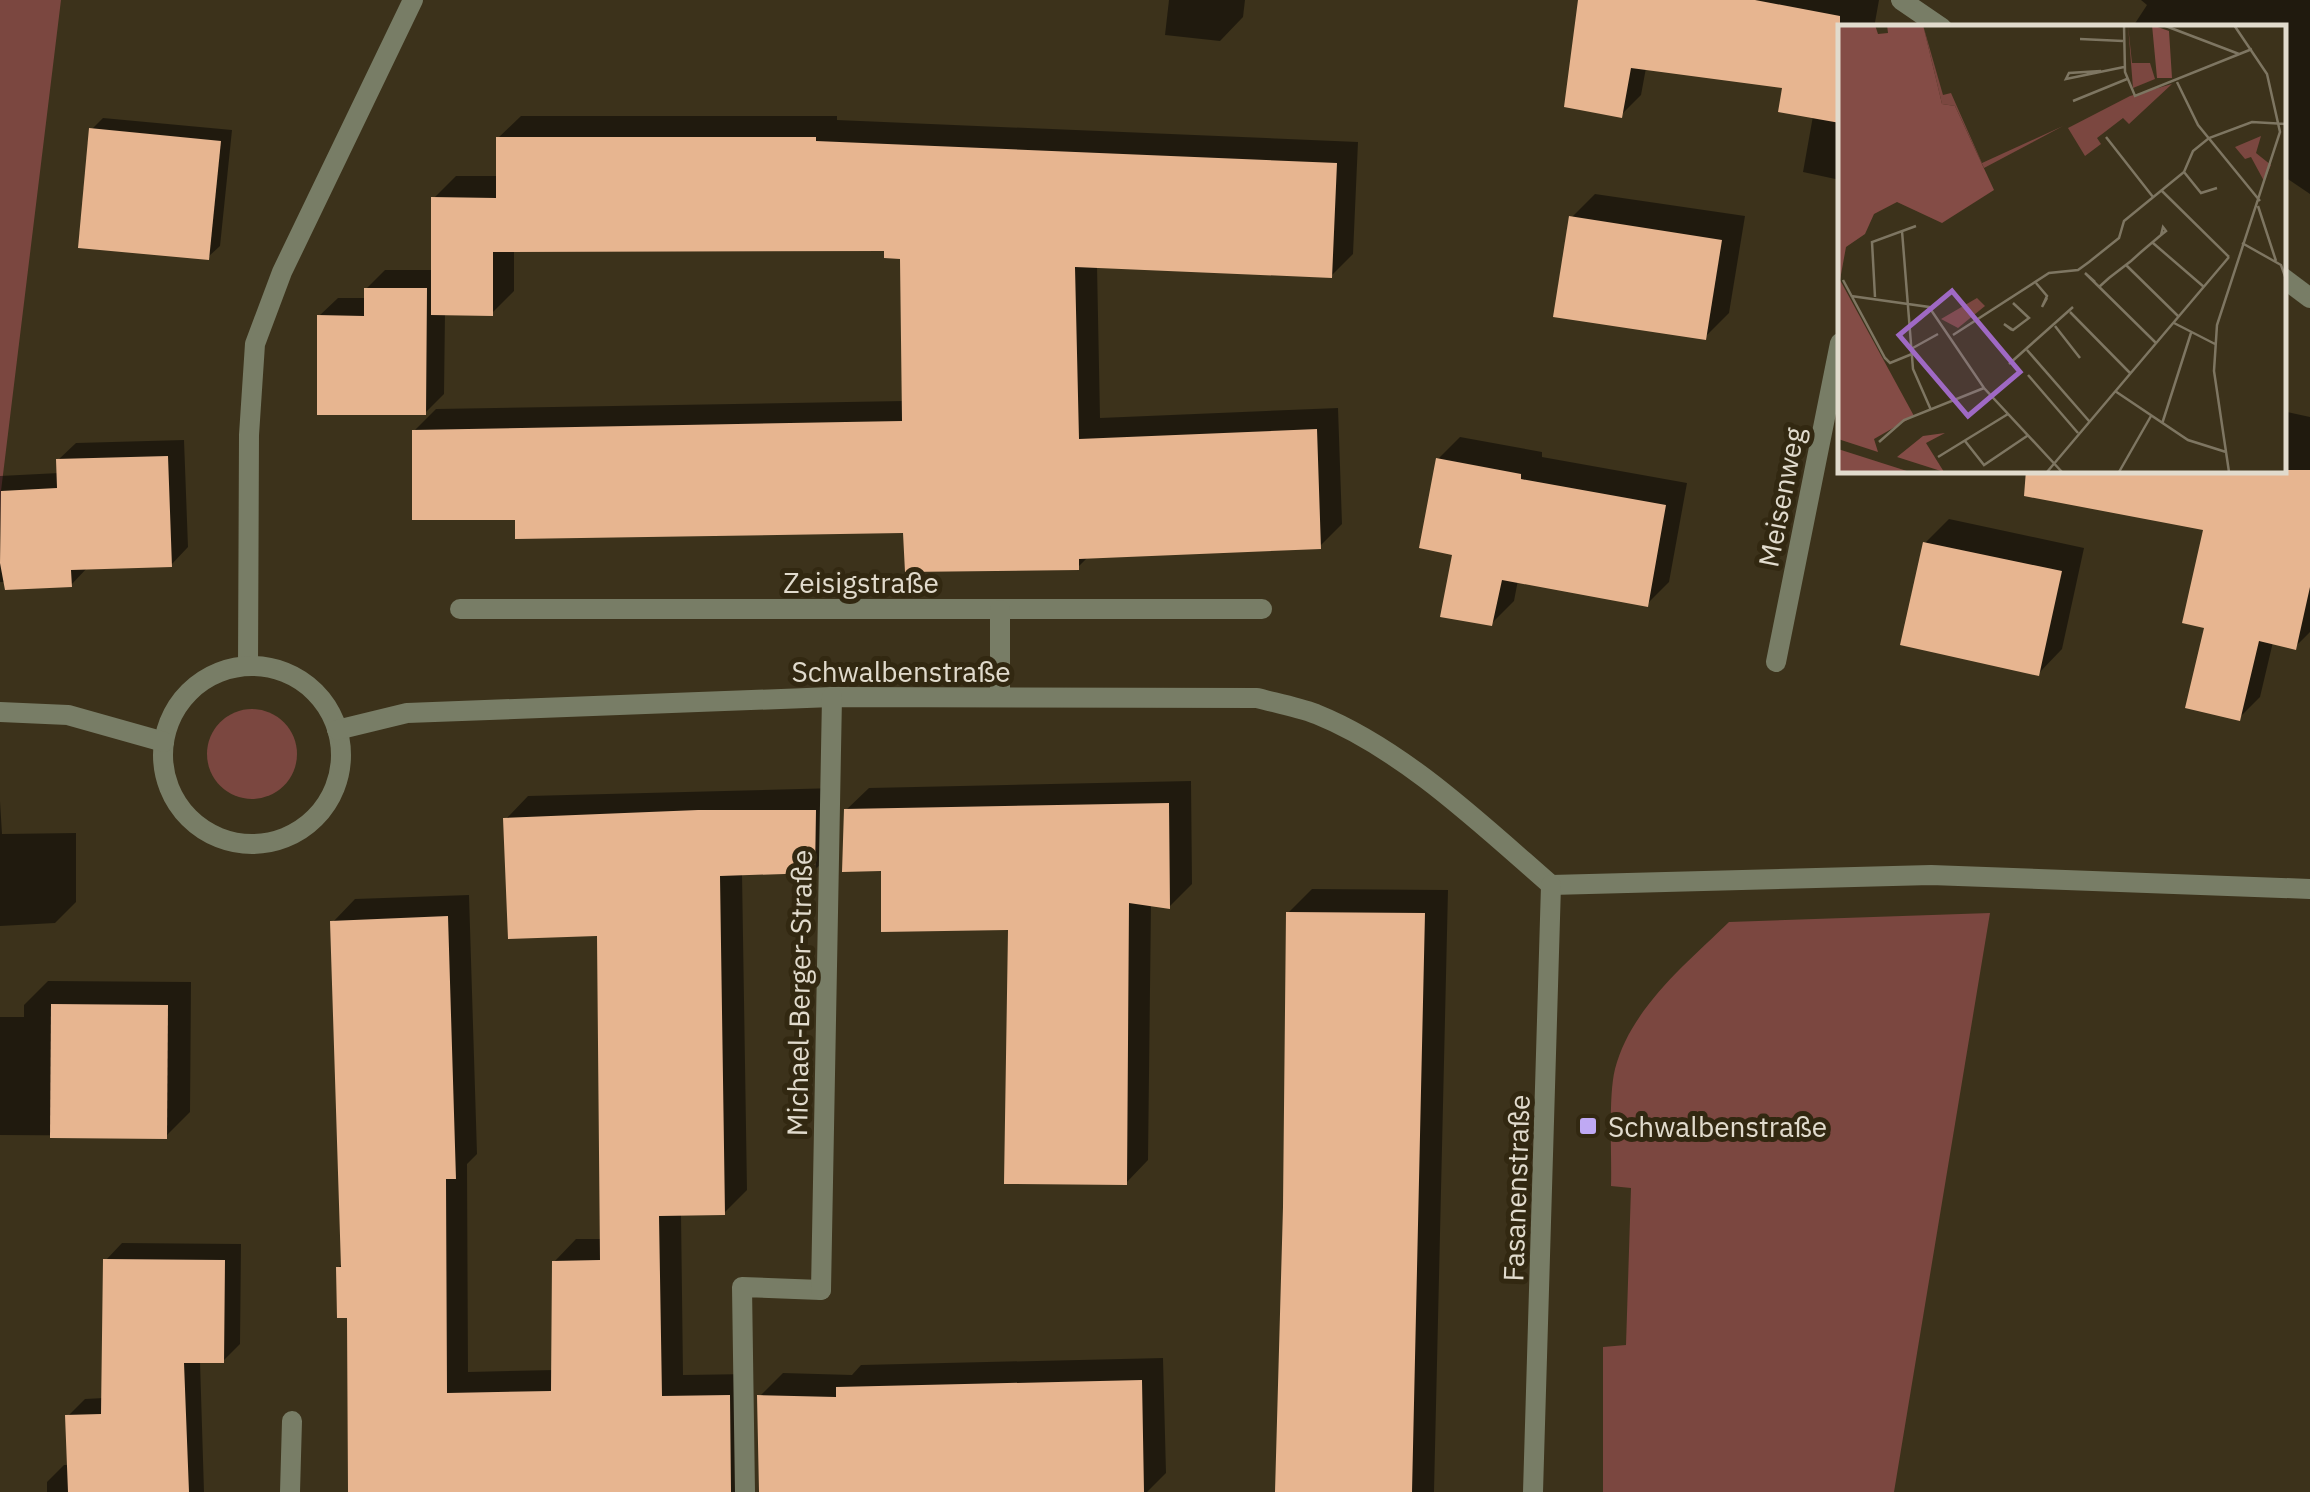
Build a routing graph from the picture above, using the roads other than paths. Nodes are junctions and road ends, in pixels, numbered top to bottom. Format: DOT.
graph roads {
  1 [pos="413,0"];
  2 [pos="1904,3"];
  3 [pos="1937,25"];
  4 [pos="2285,279"];
  5 [pos="2310,298"];
  6 [pos="1838,353"];
  7 [pos="460,608"];
  8 [pos="1262,609"];
  9 [pos="1000,610"];
  10 [pos="1776,662"];
  11 [pos="248,666"];
  12 [pos="832,697"];
  13 [pos="1000,698"];
  14 [pos="0,712"];
  15 [pos="336,730"];
  16 [pos="164,742"];
  17 [pos="1552,884"];
  18 [pos="2310,889"];
  19 [pos="292,1421"];
  20 [pos="290,1492"];
  21 [pos="746,1492"];
  22 [pos="1534,1492"];
  1 -- 11 [label="street"];
  2 -- 3 [label="street"];
  4 -- 5 [label="street"];
  6 -- 10 [label="street, Meisenweg"];
  7 -- 9 [label="street, Zeisigstraße"];
  8 -- 9 [label="street, Zeisigstraße"];
  9 -- 13 [label="street"];
  11 -- 15 [label="street"];
  11 -- 16 [label="street"];
  12 -- 13 [label="street, Schwalbenstraße"];
  12 -- 15 [label="street, Schwalbenstraße"];
  12 -- 21 [label="street, Michael-Berger-Straße"];
  13 -- 17 [label="street, Schwalbenstraße"];
  14 -- 16 [label="street"];
  15 -- 16 [label="street"];
  17 -- 18 [label="street"];
  17 -- 22 [label="street, Fasanenstraße"];
  19 -- 20 [label="street"];
}
